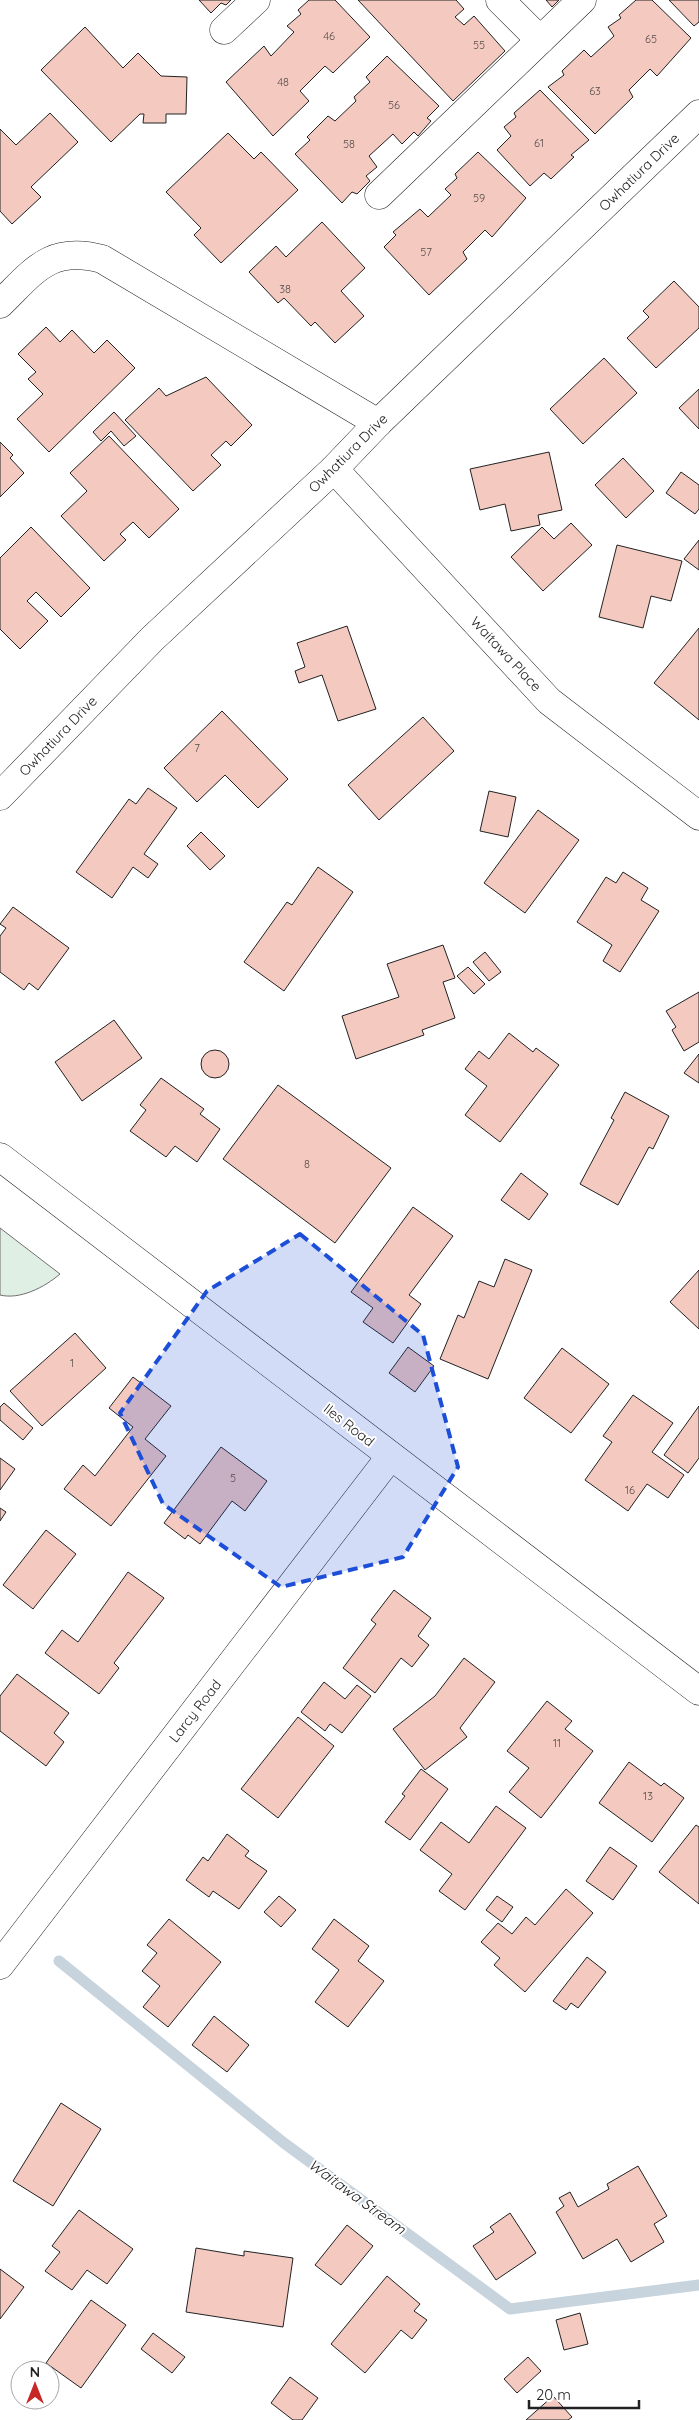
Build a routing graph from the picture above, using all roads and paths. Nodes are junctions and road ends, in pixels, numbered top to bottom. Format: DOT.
graph roads {
  1 [pos="256,0"];
  2 [pos="500,0"];
  3 [pos="582,0"];
  4 [pos="224,30"];
  5 [pos="540,40"];
  6 [pos="699,114"];
  7 [pos="380,195"];
  8 [pos="0,304"];
  9 [pos="378,423"];
  10 [pos="334,469"];
  11 [pos="0,796"];
  12 [pos="699,816"];
  13 [pos="0,1157"];
  14 [pos="390,1456"];
  15 [pos="699,1691"];
  16 [pos="0,1965"];
  1 -- 4 [label="street"];
  2 -- 5 [label="street"];
  3 -- 5 [label="street"];
  5 -- 7 [label="street"];
  6 -- 9 [label="street, Owhatiura Drive"];
  8 -- 9 [label="street"];
  9 -- 10 [label="street, Owhatiura Drive"];
  10 -- 11 [label="street, Owhatiura Drive"];
  10 -- 12 [label="street, Waitawa Place"];
  13 -- 14 [label="street, Iles Road"];
  14 -- 15 [label="street, Iles Road"];
  14 -- 16 [label="street, Larcy Road"];
}
